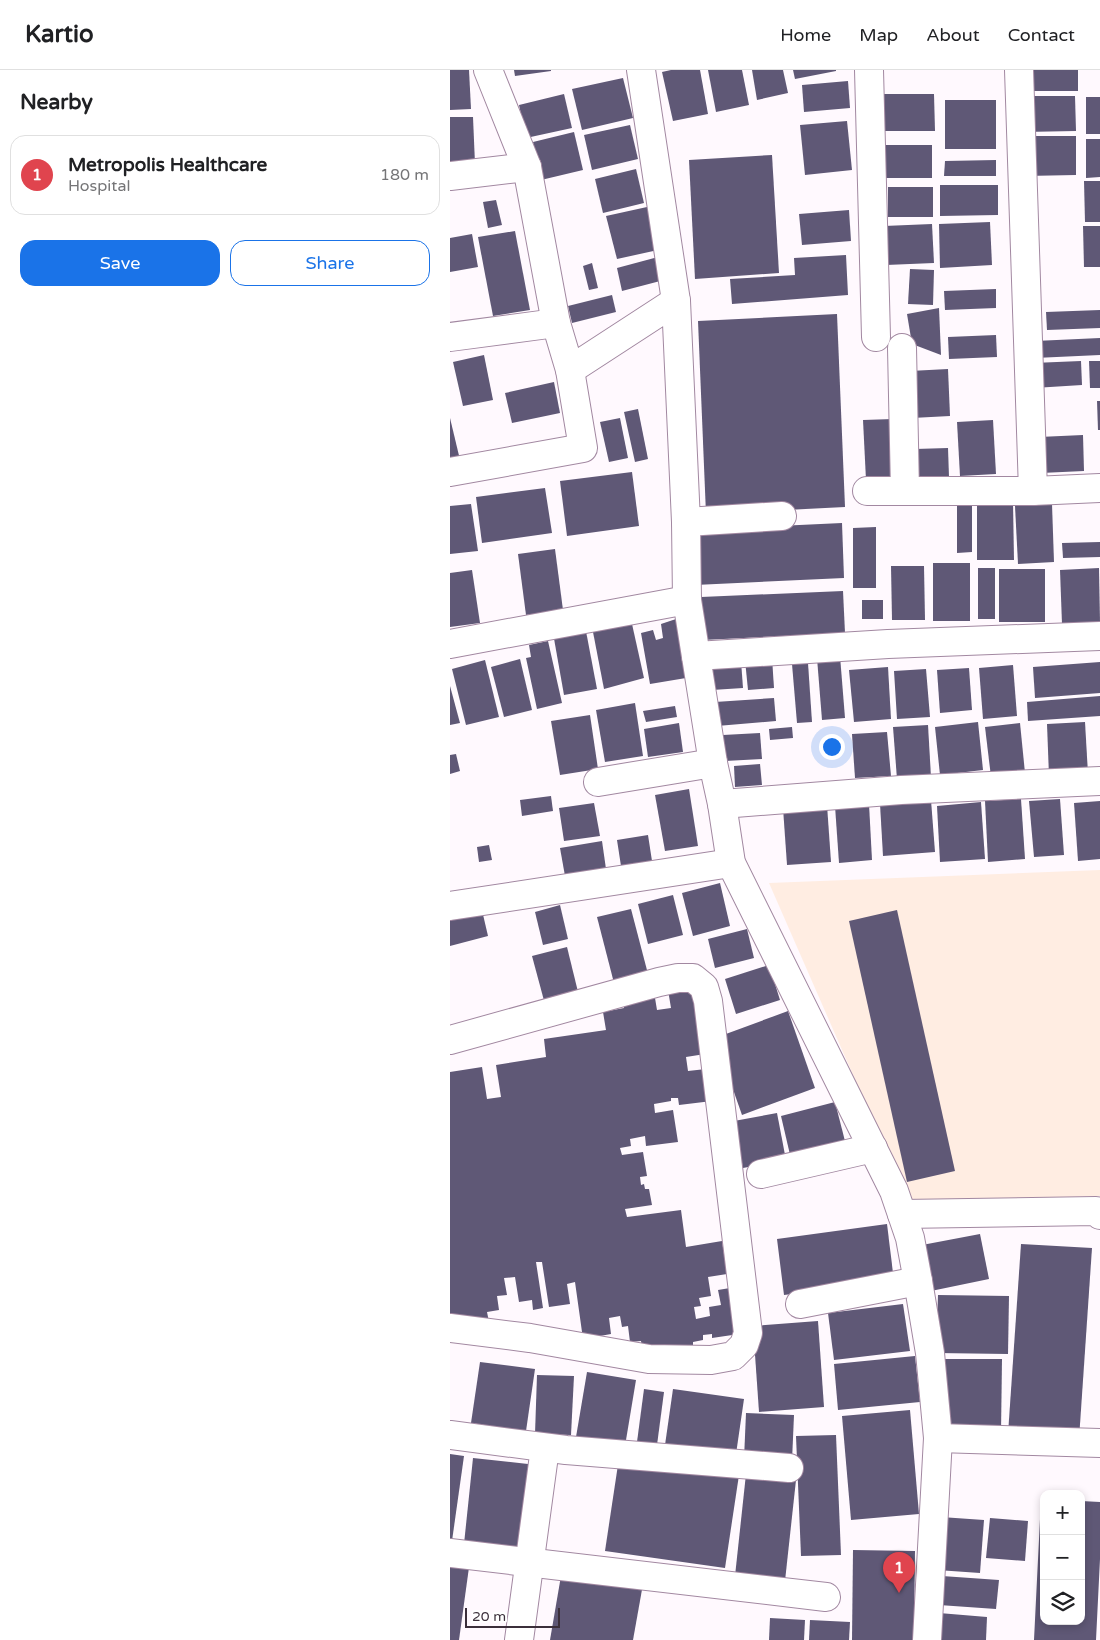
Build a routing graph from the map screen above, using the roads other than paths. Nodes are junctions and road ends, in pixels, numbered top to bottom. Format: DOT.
graph roads {
  1 [pos="488,70"];
  2 [pos="641,70"];
  3 [pos="869,70"];
  4 [pos="1019,70"];
  5 [pos="527,168"];
  6 [pos="450,176"];
  7 [pos="676,301"];
  8 [pos="556,322"];
  9 [pos="450,337"];
  10 [pos="876,337"];
  11 [pos="902,348"];
  12 [pos="570,370"];
  13 [pos="450,472"];
  14 [pos="1100,488"];
  15 [pos="867,491"];
  16 [pos="905,491"];
  17 [pos="1033,491"];
  18 [pos="782,516"];
  19 [pos="686,522"];
  20 [pos="687,600"];
  21 [pos="1100,636"];
  22 [pos="450,644"];
  23 [pos="696,656"];
  24 [pos="712,763"];
  25 [pos="1100,781"];
  26 [pos="598,782"];
  27 [pos="722,804"];
  28 [pos="731,863"];
  29 [pos="450,906"];
  30 [pos="450,1040"];
  31 [pos="873,1148"];
  32 [pos="761,1174"];
  33 [pos="902,1214"];
  34 [pos="1100,1215"];
  35 [pos="918,1281"];
  36 [pos="800,1304"];
  37 [pos="450,1328"];
  38 [pos="450,1435"];
  39 [pos="938,1438"];
  40 [pos="1100,1443"];
  41 [pos="545,1448"];
  42 [pos="789,1468"];
  43 [pos="450,1553"];
  44 [pos="529,1562"];
  45 [pos="826,1597"];
  46 [pos="519,1640"];
  47 [pos="927,1640"];
  1 -- 5 [label="street"];
  2 -- 7 [label="street"];
  3 -- 10 [label="street"];
  4 -- 17 [label="street"];
  5 -- 6 [label="street"];
  5 -- 8 [label="street"];
  7 -- 12 [label="street"];
  7 -- 19 [label="street"];
  8 -- 9 [label="street"];
  8 -- 12 [label="street"];
  11 -- 16 [label="street"];
  12 -- 13 [label="street"];
  14 -- 17 [label="street"];
  15 -- 16 [label="street"];
  16 -- 17 [label="street"];
  18 -- 19 [label="street"];
  19 -- 20 [label="street"];
  20 -- 22 [label="street"];
  20 -- 23 [label="street"];
  21 -- 23 [label="street"];
  23 -- 24 [label="street"];
  24 -- 26 [label="street"];
  24 -- 27 [label="street"];
  25 -- 27 [label="street"];
  27 -- 28 [label="street"];
  28 -- 29 [label="street"];
  28 -- 31 [label="street"];
  30 -- 37 [label="street"];
  31 -- 32 [label="street"];
  31 -- 33 [label="street"];
  33 -- 34 [label="street"];
  33 -- 35 [label="street"];
  35 -- 36 [label="street"];
  35 -- 39 [label="street"];
  38 -- 41 [label="street"];
  39 -- 40 [label="street"];
  39 -- 47 [label="street"];
  41 -- 42 [label="street"];
  41 -- 44 [label="street"];
  43 -- 44 [label="street"];
  44 -- 45 [label="street"];
  44 -- 46 [label="street"];
}
